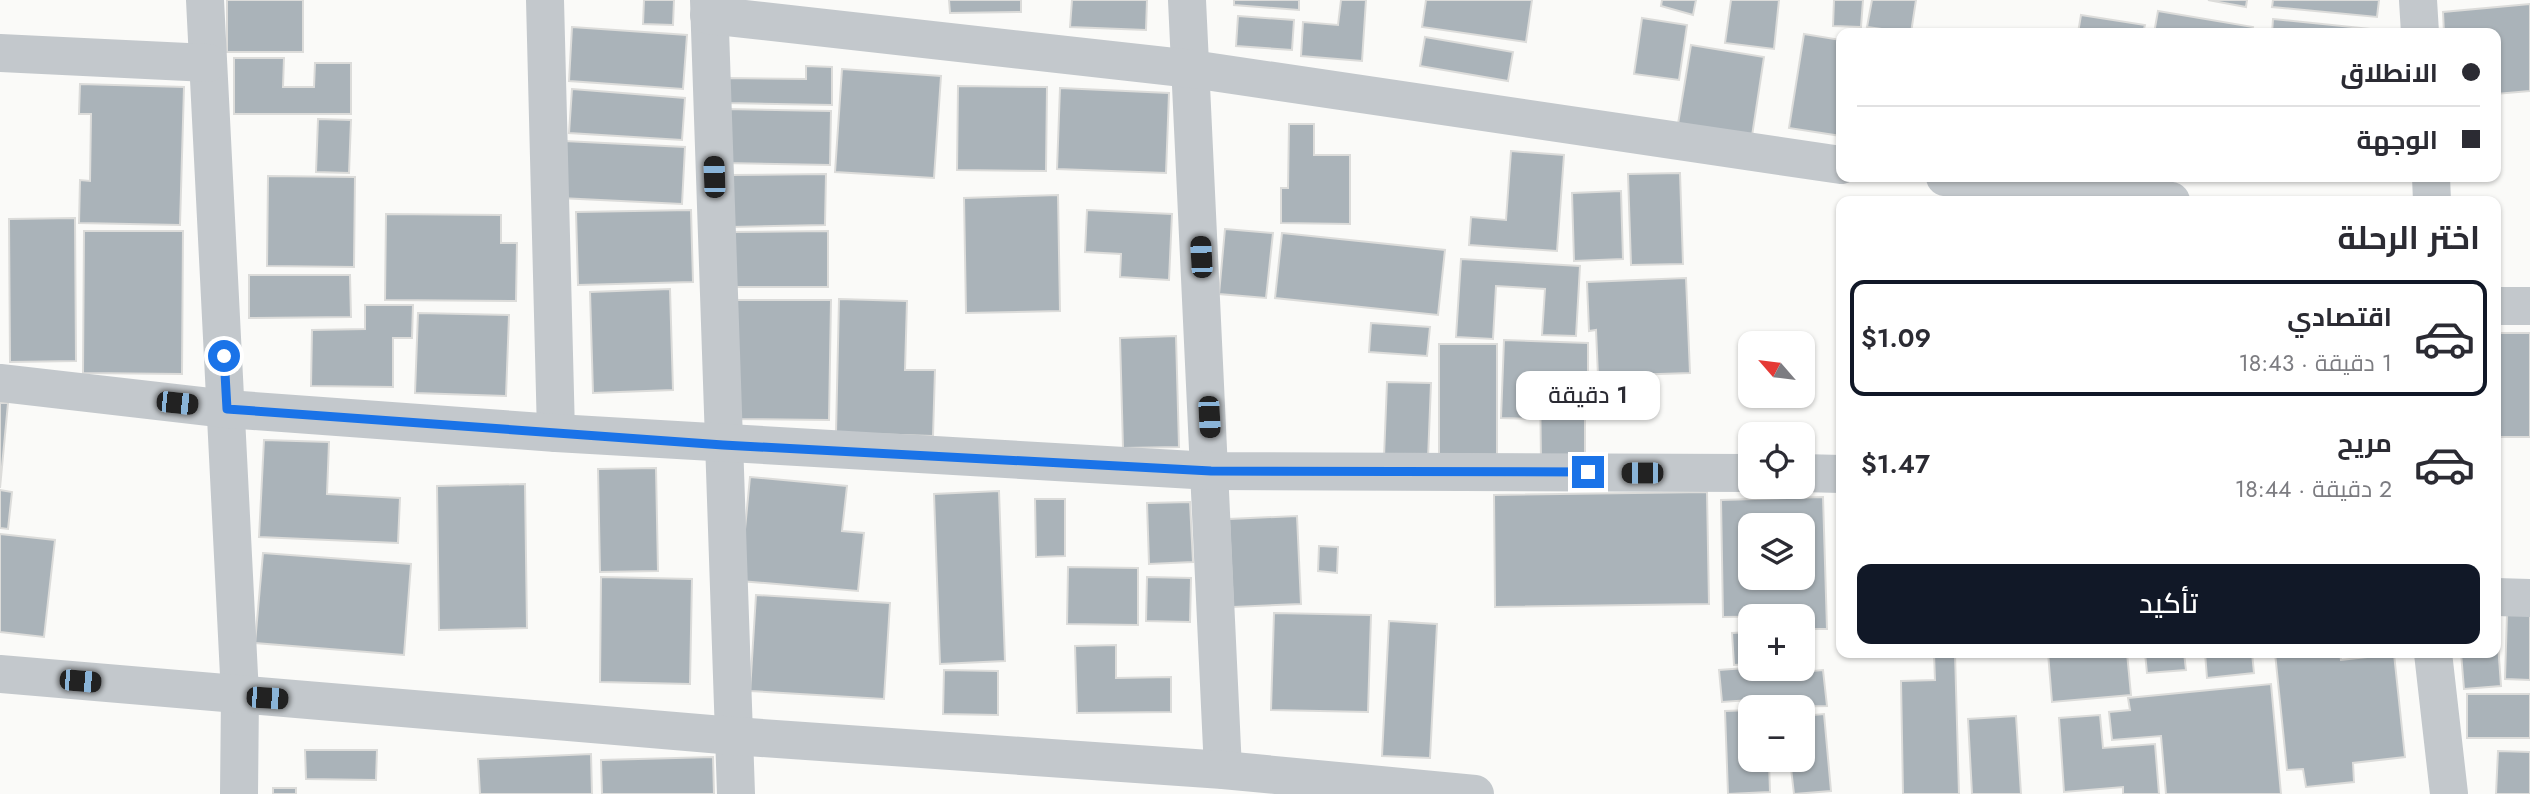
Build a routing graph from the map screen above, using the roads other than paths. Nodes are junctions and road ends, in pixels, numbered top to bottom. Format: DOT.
graph roads {
  1 [pos="205,0"];
  2 [pos="545,0"];
  3 [pos="1187,0"];
  4 [pos="2418,0"];
  5 [pos="709,8"];
  6 [pos="2420,28"];
  7 [pos="0,53"];
  8 [pos="208,63"];
  9 [pos="1192,69"];
  10 [pos="1836,164"];
  11 [pos="1992,182"];
  12 [pos="2124,196"];
  13 [pos="2501,306"];
  14 [pos="2530,306"];
  15 [pos="0,383"];
  16 [pos="227,409"];
  17 [pos="556,433"];
  18 [pos="723,445"];
  19 [pos="1211,471"];
  20 [pos="1738,473"];
  21 [pos="1815,473"];
  22 [pos="1836,474"];
  23 [pos="2501,597"];
  24 [pos="2530,598"];
  25 [pos="2434,658"];
  26 [pos="0,674"];
  27 [pos="240,695"];
  28 [pos="734,736"];
  29 [pos="1223,770"];
  30 [pos="1359,789"];
  31 [pos="239,794"];
  32 [pos="736,794"];
  33 [pos="1475,794"];
  34 [pos="2449,794"];
  1 -- 8 [label="street"];
  2 -- 17 [label="street"];
  3 -- 9 [label="street"];
  4 -- 6 [label="street"];
  5 -- 9 [label="street"];
  5 -- 18 [label="street"];
  7 -- 8 [label="street"];
  8 -- 16 [label="street"];
  9 -- 10 [label="street"];
  9 -- 19 [label="street"];
  11 -- 12 [label="street"];
  13 -- 14 [label="street"];
  15 -- 16 [label="street"];
  16 -- 17 [label="street"];
  16 -- 27 [label="street"];
  17 -- 18 [label="street"];
  18 -- 19 [label="street"];
  18 -- 28 [label="street"];
  19 -- 20 [label="street"];
  19 -- 29 [label="street"];
  21 -- 22 [label="street"];
  23 -- 24 [label="street"];
  25 -- 34 [label="street"];
  26 -- 27 [label="street"];
  27 -- 28 [label="street"];
  27 -- 31 [label="street"];
  28 -- 29 [label="street"];
  28 -- 32 [label="street"];
  29 -- 30 [label="street"];
  30 -- 33 [label="street"];
}
